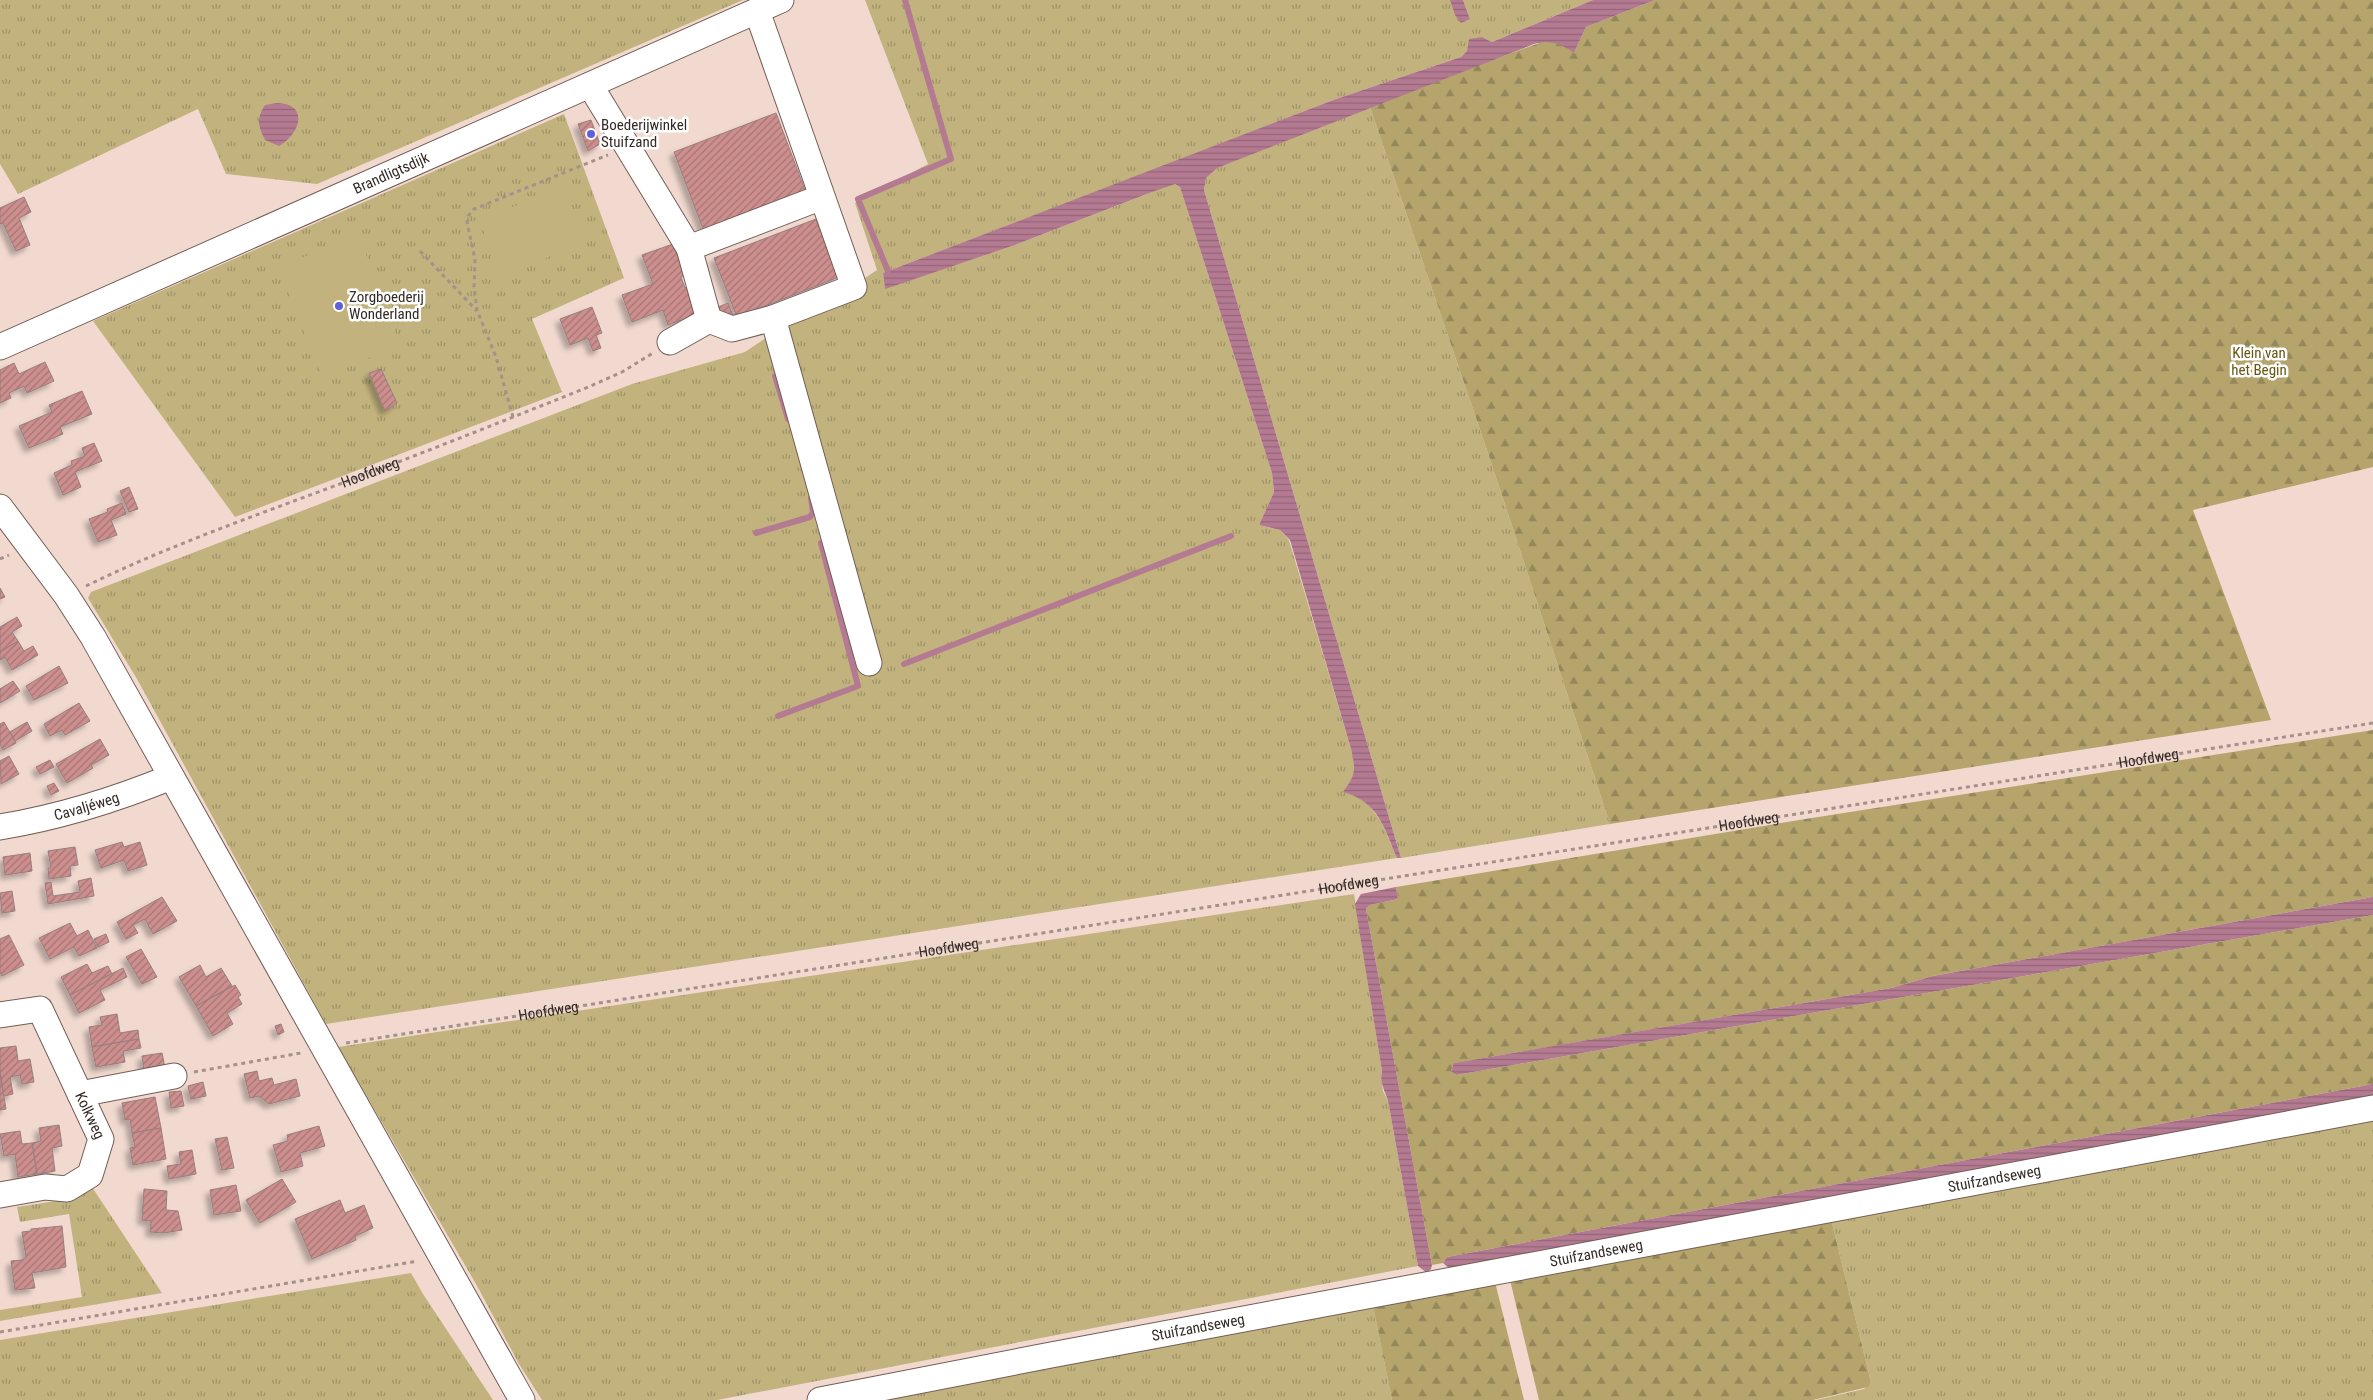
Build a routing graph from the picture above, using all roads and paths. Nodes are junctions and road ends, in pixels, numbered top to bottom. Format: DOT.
graph roads {
  1 [pos="781,0"];
  2 [pos="757,11"];
  3 [pos="590,85"];
  4 [pos="628,147"];
  5 [pos="822,197"];
  6 [pos="689,248"];
  7 [pos="420,251"];
  8 [pos="477,311"];
  9 [pos="772,318"];
  10 [pos="709,320"];
  11 [pos="670,342"];
  12 [pos="0,348"];
  13 [pos="513,417"];
  14 [pos="0,507"];
  15 [pos="66,595"];
  16 [pos="869,663"];
  17 [pos="2373,723"];
  18 [pos="171,777"];
  19 [pos="0,827"];
  20 [pos="0,1015"];
  21 [pos="324,1047"];
  22 [pos="174,1076"];
  23 [pos="80,1094"];
  24 [pos="2373,1108"];
  25 [pos="0,1195"];
  26 [pos="426,1259"];
  27 [pos="0,1332"];
  28 [pos="522,1400"];
  29 [pos="820,1400"];
  1 -- 2 [label="street, Brandligtsdijk"];
  2 -- 3 [label="street, Brandligtsdijk"];
  2 -- 5 [label="street"];
  3 -- 4 [label="street"];
  3 -- 12 [label="street, Brandligtsdijk"];
  4 -- 6 [label="street"];
  4 -- 8 [label="path"];
  5 -- 6 [label="street"];
  5 -- 9 [label="street"];
  6 -- 10 [label="street"];
  7 -- 8 [label="path"];
  8 -- 13 [label="path"];
  9 -- 10 [label="street"];
  9 -- 16 [label="street"];
  10 -- 11 [label="street"];
  11 -- 13 [label="path, Hoofdweg"];
  13 -- 15 [label="path, Hoofdweg"];
  14 -- 15 [label="street"];
  15 -- 18 [label="street"];
  17 -- 21 [label="path, Hoofdweg"];
  18 -- 19 [label="street, Cavaljéweg"];
  18 -- 21 [label="street"];
  20 -- 23 [label="street, Kolkweg"];
  21 -- 22 [label="path, Hoofdweg"];
  21 -- 28 [label="street"];
  22 -- 23 [label="street"];
  23 -- 25 [label="street, Kolkweg"];
  24 -- 29 [label="street, Stuifzandseweg"];
  26 -- 27 [label="path"];
}
